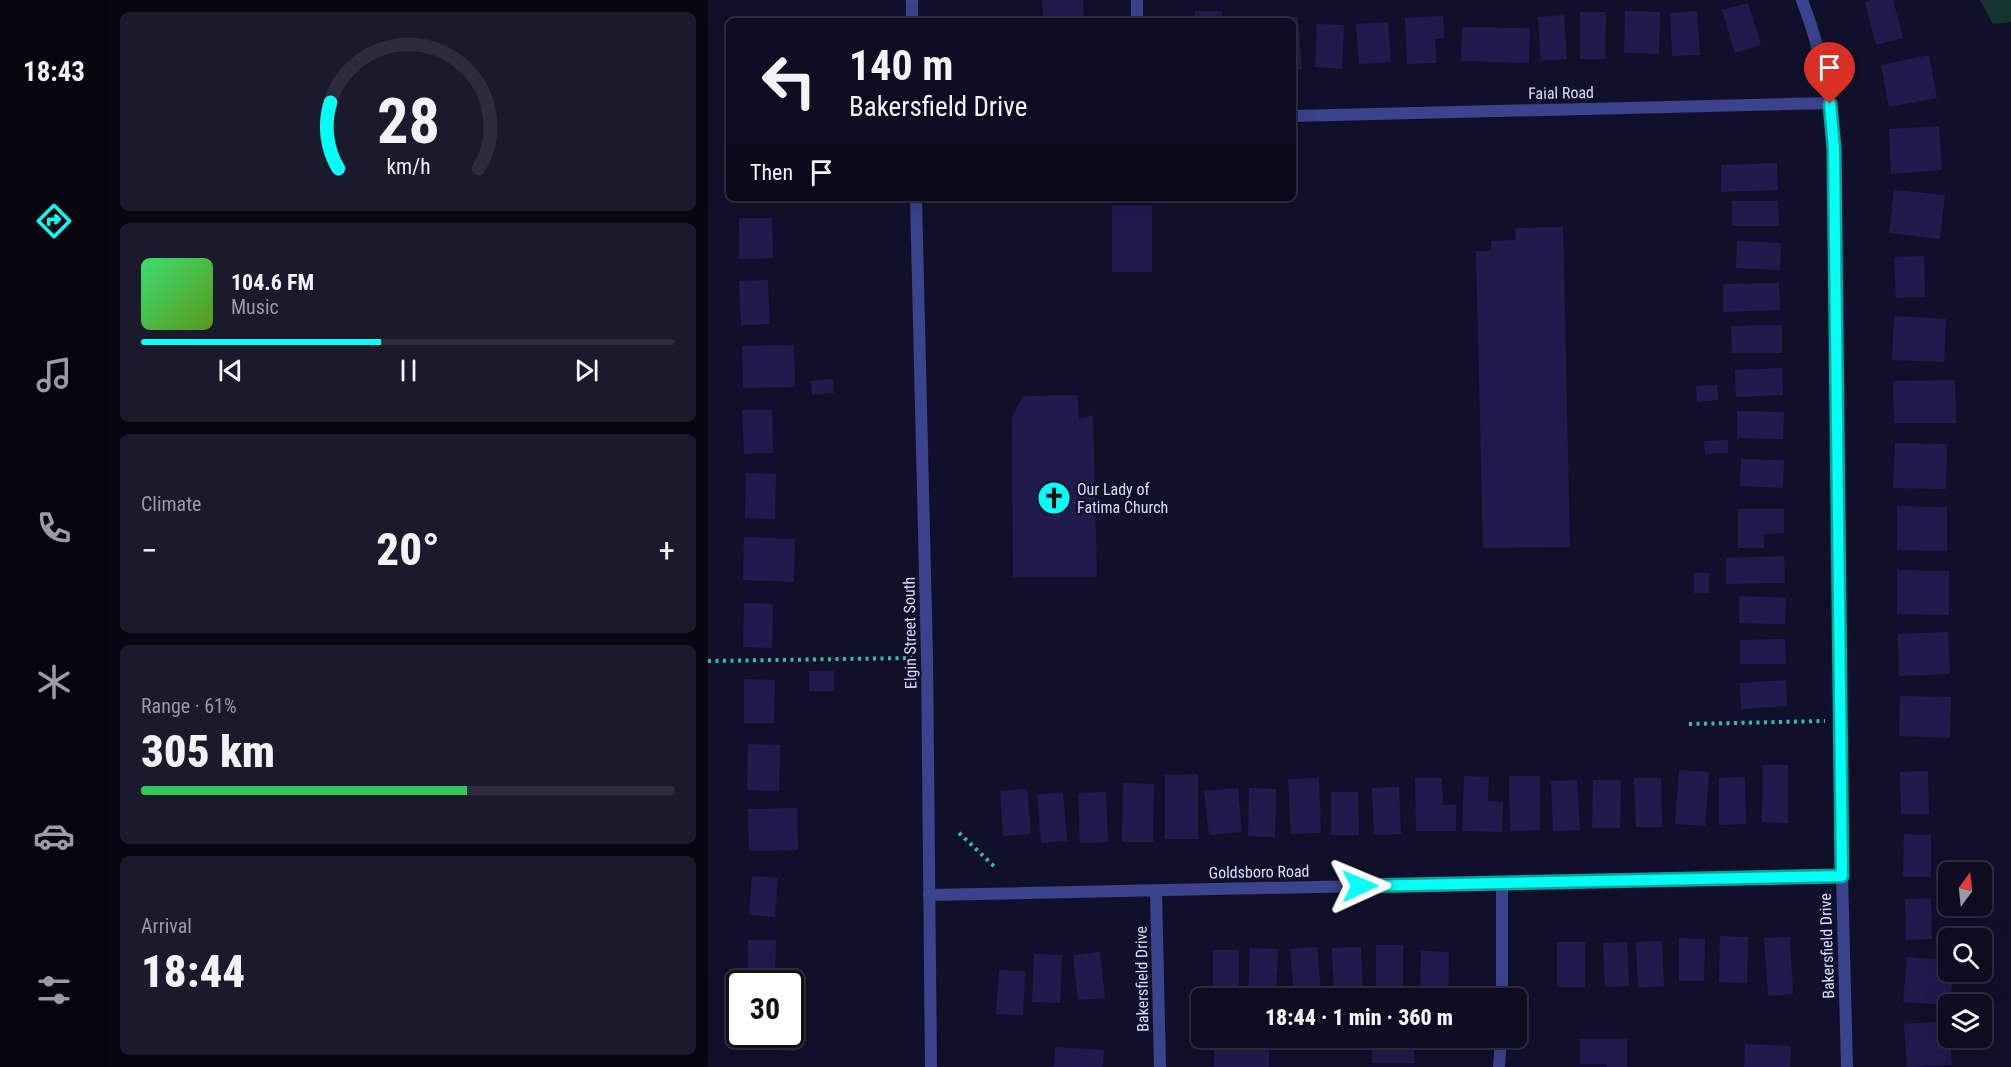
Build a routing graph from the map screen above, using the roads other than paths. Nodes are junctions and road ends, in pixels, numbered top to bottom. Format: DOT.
graph roads {
  1 [pos="912,0"];
  2 [pos="1137,0"];
  3 [pos="1802,0"];
  4 [pos="912,18"];
  5 [pos="1137,18"];
  6 [pos="1830,104"];
  7 [pos="1296,116"];
  8 [pos="916,201"];
  9 [pos="1842,876"];
  10 [pos="1502,883"];
  11 [pos="1156,891"];
  12 [pos="929,895"];
  13 [pos="1502,988"];
  14 [pos="1500,1048"];
  15 [pos="931,1067"];
  16 [pos="1160,1067"];
  17 [pos="1499,1067"];
  18 [pos="1847,1067"];
  1 -- 4 [label="street"];
  2 -- 5 [label="street"];
  3 -- 6 [label="street, Bakersfield Drive"];
  6 -- 7 [label="street, Faial Road"];
  6 -- 9 [label="street, Bakersfield Drive"];
  8 -- 12 [label="street, Elgin Street South"];
  9 -- 10 [label="street, Goldsboro Road"];
  9 -- 18 [label="street, Bakersfield Drive"];
  10 -- 11 [label="street, Goldsboro Road"];
  10 -- 13 [label="street"];
  11 -- 12 [label="street, Goldsboro Road"];
  11 -- 16 [label="street, Bakersfield Drive"];
  12 -- 15 [label="street, Elgin Street South"];
  14 -- 17 [label="street"];
}
